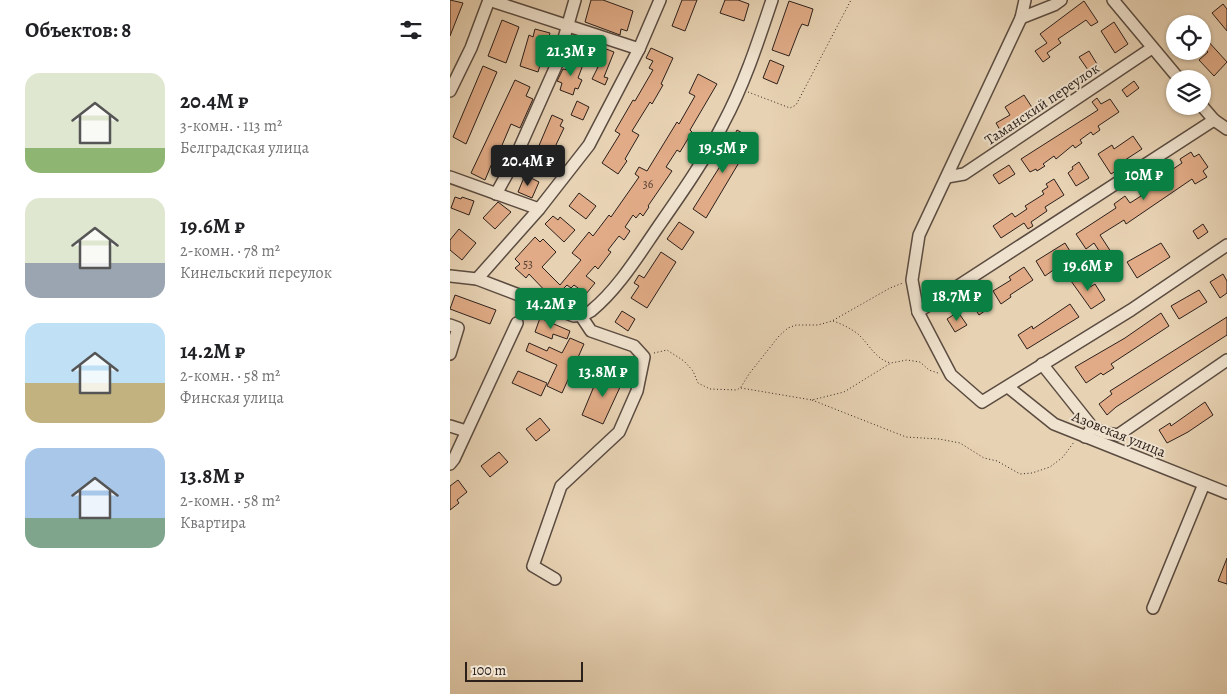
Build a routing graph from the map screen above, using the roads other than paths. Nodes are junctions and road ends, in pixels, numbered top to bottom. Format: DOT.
graph roads {
  1 [pos="489,0"];
  2 [pos="575,0"];
  3 [pos="660,0"];
  4 [pos="772,0"];
  5 [pos="1025,0"];
  6 [pos="1061,0"];
  7 [pos="1113,0"];
  8 [pos="1021,18"];
  9 [pos="568,26"];
  10 [pos="1152,48"];
  11 [pos="639,49"];
  12 [pos="1170,70"];
  13 [pos="450,91"];
  14 [pos="1210,115"];
  15 [pos="1214,120"];
  16 [pos="1227,129"];
  17 [pos="450,177"];
  18 [pos="946,177"];
  19 [pos="496,194"];
  20 [pos="539,209"];
  21 [pos="1227,245"];
  22 [pos="450,276"];
  23 [pos="477,279"];
  24 [pos="918,312"];
  25 [pos="578,316"];
  26 [pos="516,323"];
  27 [pos="450,325"];
  28 [pos="450,354"];
  29 [pos="1042,364"];
  30 [pos="1226,364"];
  31 [pos="1008,387"];
  32 [pos="450,426"];
  33 [pos="1094,428"];
  34 [pos="466,431"];
  35 [pos="1085,437"];
  36 [pos="450,464"];
  37 [pos="1204,484"];
  38 [pos="1227,493"];
  39 [pos="555,579"];
  40 [pos="1153,608"];
  1 -- 9 [label="street"];
  1 -- 13 [label="street"];
  2 -- 9 [label="street"];
  3 -- 11 [label="street"];
  4 -- 25 [label="street"];
  5 -- 8 [label="street"];
  6 -- 8 [label="street"];
  7 -- 10 [label="street"];
  8 -- 18 [label="street"];
  9 -- 11 [label="street"];
  9 -- 19 [label="street"];
  10 -- 12 [label="street"];
  10 -- 18 [label="street, Таманский переулок"];
  11 -- 20 [label="street"];
  14 -- 15 [label="street"];
  15 -- 16 [label="street"];
  15 -- 24 [label="street"];
  17 -- 19 [label="street"];
  18 -- 24 [label="street"];
  19 -- 20 [label="street"];
  20 -- 23 [label="street"];
  21 -- 29 [label="street"];
  22 -- 23 [label="street"];
  23 -- 25 [label="street"];
  24 -- 31 [label="street"];
  25 -- 39 [label="street"];
  26 -- 34 [label="street"];
  27 -- 28 [label="street"];
  29 -- 31 [label="street"];
  29 -- 33 [label="street"];
  30 -- 33 [label="street"];
  31 -- 35 [label="street, Азовская улица"];
  32 -- 34 [label="street"];
  33 -- 35 [label="street"];
  34 -- 36 [label="street"];
  35 -- 37 [label="street, Азовская улица"];
  37 -- 38 [label="street, Азовская улица"];
  37 -- 40 [label="street"];
}
